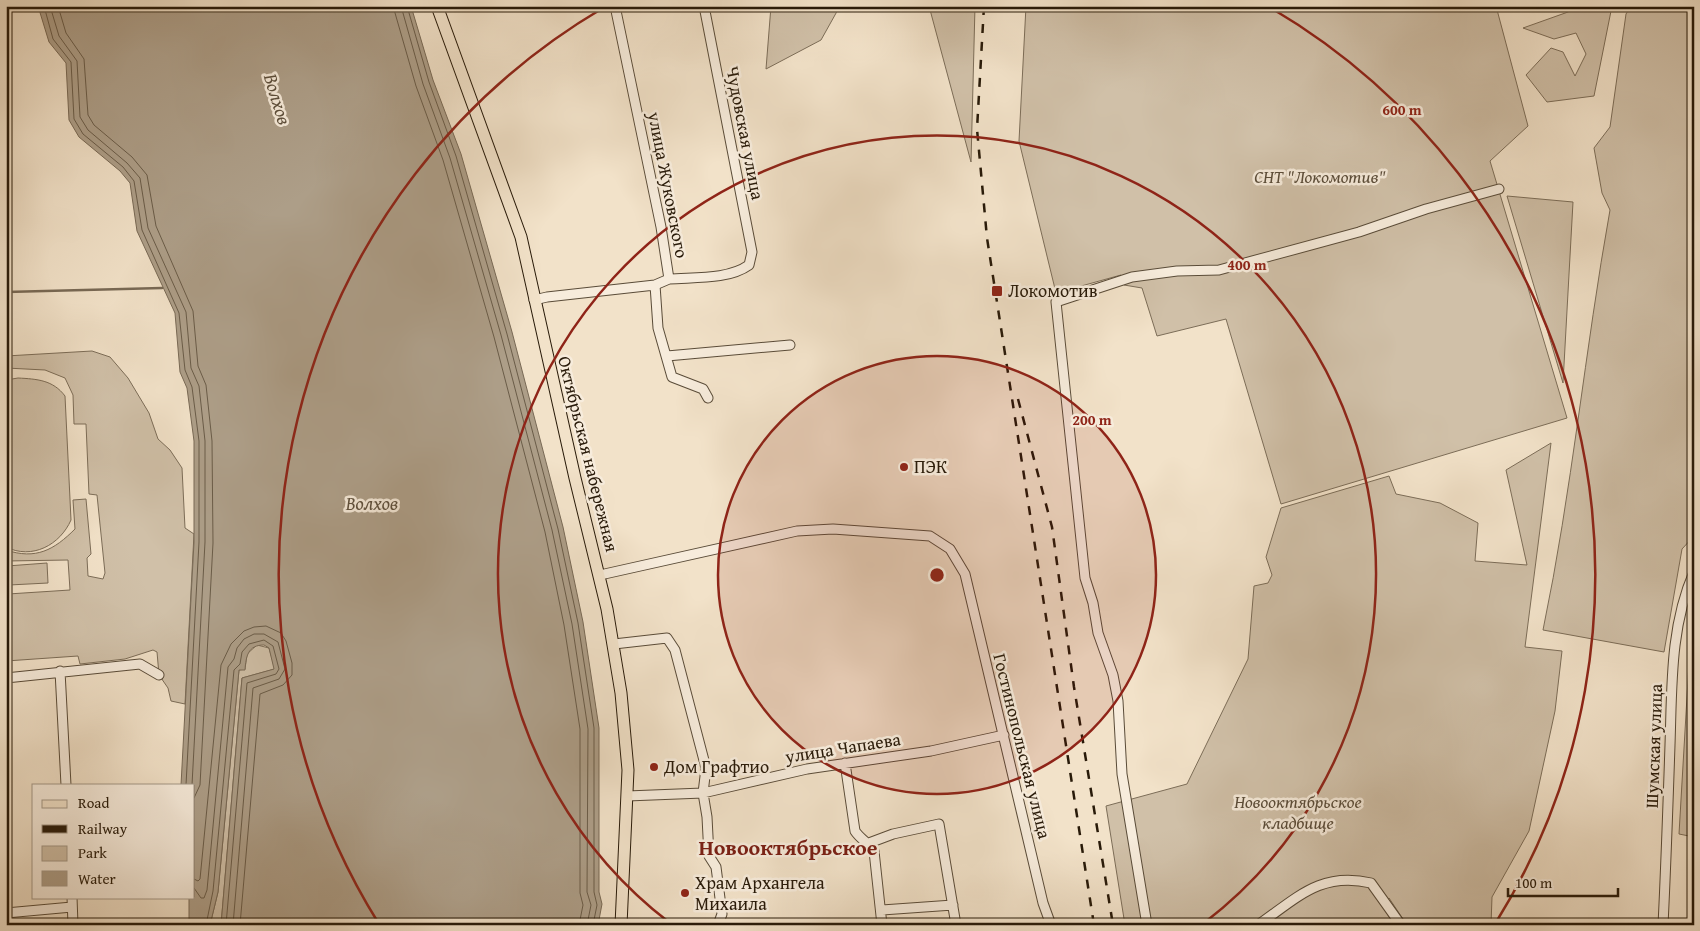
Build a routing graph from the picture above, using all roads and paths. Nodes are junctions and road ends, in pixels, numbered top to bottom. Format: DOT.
graph roads {
  1 [pos="437,6"];
  2 [pos="615,6"];
  3 [pos="704,6"];
  4 [pos="1499,189"];
  5 [pos="669,279"];
  6 [pos="655,285"];
  7 [pos="534,300"];
  8 [pos="790,346"];
  9 [pos="667,356"];
  10 [pos="708,398"];
  11 [pos="1694,572"];
  12 [pos="600,575"];
  13 [pos="614,644"];
  14 [pos="60,671"];
  15 [pos="159,675"];
  16 [pos="6,678"];
  17 [pos="1004,735"];
  18 [pos="845,763"];
  19 [pos="66,784"];
  20 [pos="704,793"];
  21 [pos="627,796"];
  22 [pos="869,843"];
  23 [pos="72,898"];
  24 [pos="954,905"];
  25 [pos="72,908"];
  26 [pos="882,910"];
  27 [pos="6,913"];
  28 [pos="73,925"];
  29 [pos="622,925"];
  30 [pos="718,925"];
  31 [pos="882,925"];
  32 [pos="956,925"];
  33 [pos="1050,925"];
  34 [pos="1147,925"];
  35 [pos="1258,925"];
  36 [pos="1401,925"];
  37 [pos="1664,925"];
  1 -- 7 [label="main road, Октябрьская набережная"];
  2 -- 5 [label="street, улица Жуковского"];
  3 -- 5 [label="street, Чудовская улица"];
  4 -- 34 [label="street"];
  5 -- 6 [label="street, улица Жуковского"];
  6 -- 7 [label="street, улица Жуковского"];
  6 -- 9 [label="street"];
  7 -- 12 [label="main road, Октябрьская набережная"];
  8 -- 9 [label="street"];
  9 -- 10 [label="street"];
  11 -- 37 [label="street, Шумская улица"];
  12 -- 13 [label="main road, Октябрьская набережная"];
  12 -- 17 [label="street, Гостинопольская улица"];
  13 -- 20 [label="street"];
  13 -- 21 [label="main road, Октябрьская набережная"];
  14 -- 15 [label="street"];
  14 -- 16 [label="street"];
  14 -- 19 [label="street"];
  17 -- 18 [label="street, улица Чапаева"];
  17 -- 33 [label="street, Гостинопольская улица"];
  18 -- 20 [label="street, улица Чапаева"];
  18 -- 22 [label="street"];
  20 -- 21 [label="street, улица Чапаева"];
  20 -- 30 [label="street"];
  21 -- 29 [label="main road, Октябрьская набережная"];
  22 -- 24 [label="street"];
  22 -- 26 [label="street"];
  23 -- 25 [label="street"];
  24 -- 26 [label="street"];
  24 -- 32 [label="street"];
  25 -- 27 [label="street"];
  25 -- 28 [label="street"];
  26 -- 31 [label="street"];
  35 -- 36 [label="street"];
}
